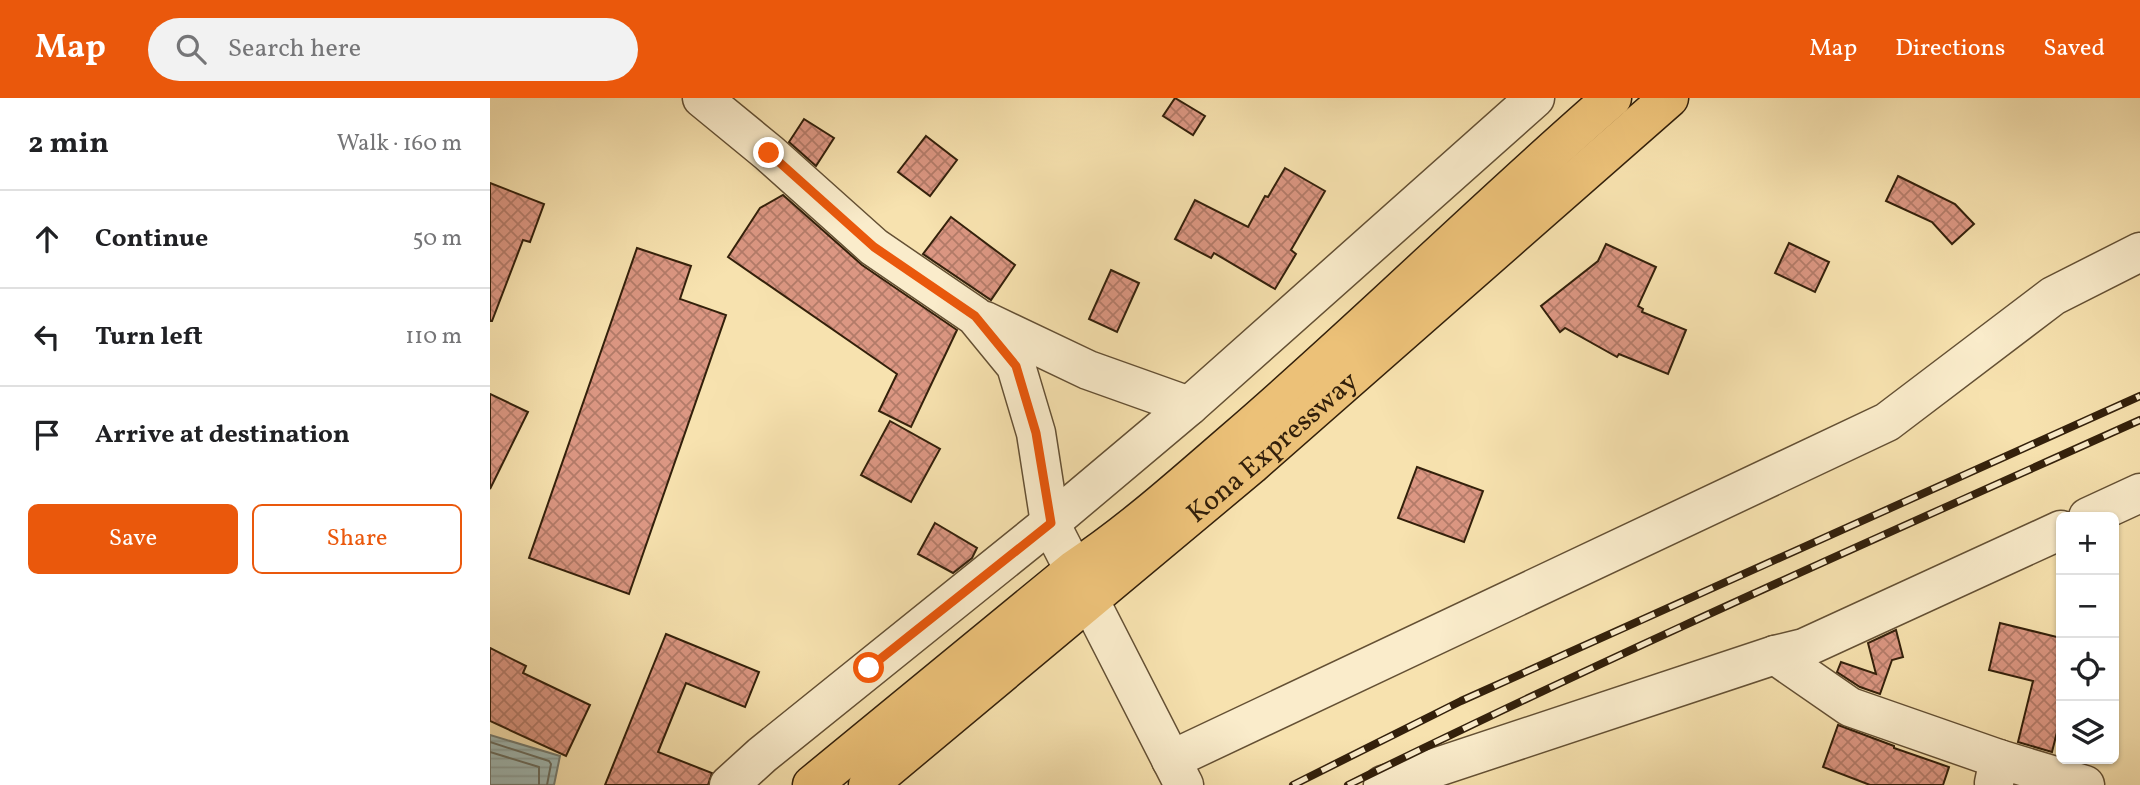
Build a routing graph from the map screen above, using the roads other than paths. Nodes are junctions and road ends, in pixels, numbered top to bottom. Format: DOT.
graph roads {
  1 [pos="702,98"];
  2 [pos="1535,98"];
  3 [pos="1612,98"];
  4 [pos="1669,98"];
  5 [pos="2140,252"];
  6 [pos="975,316"];
  7 [pos="1189,406"];
  8 [pos="2140,494"];
  9 [pos="2099,512"];
  10 [pos="1051,523"];
  11 [pos="2056,532"];
  12 [pos="1082,585"];
  13 [pos="1775,655"];
  14 [pos="1997,772"];
  15 [pos="1178,773"];
  16 [pos="729,785"];
  17 [pos="812,785"];
  18 [pos="868,785"];
  19 [pos="1383,785"];
  20 [pos="2085,785"];
  1 -- 6 [label="street"];
  2 -- 7 [label="street"];
  3 -- 12 [label="highway, Kona Expressway"];
  4 -- 12 [label="highway, Kona Expressway"];
  5 -- 15 [label="street"];
  6 -- 7 [label="street"];
  6 -- 10 [label="street"];
  7 -- 10 [label="street"];
  8 -- 9 [label="street"];
  10 -- 12 [label="street"];
  10 -- 16 [label="street"];
  11 -- 13 [label="street"];
  12 -- 15 [label="street"];
  12 -- 17 [label="highway, Kona Expressway"];
  12 -- 18 [label="highway, Kona Expressway"];
  13 -- 14 [label="street"];
  13 -- 19 [label="street"];
  14 -- 20 [label="street"];
}
